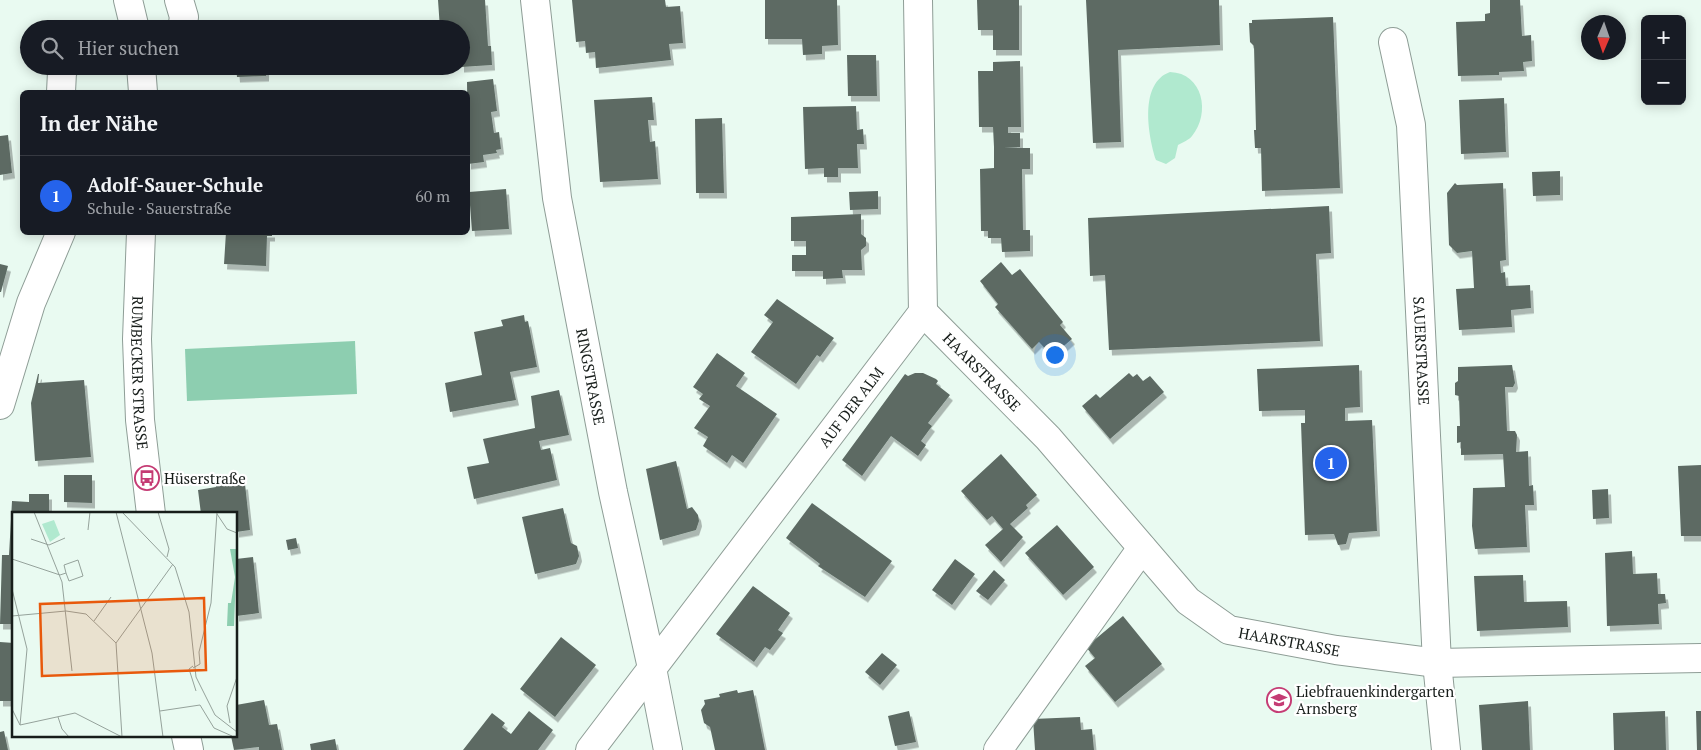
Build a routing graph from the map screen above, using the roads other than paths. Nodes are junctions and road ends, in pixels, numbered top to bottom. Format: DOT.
graph roads {
  1 [pos="179,0"];
  2 [pos="535,0"];
  3 [pos="918,0"];
  4 [pos="184,20"];
  5 [pos="1393,42"];
  6 [pos="62,75"];
  7 [pos="142,75"];
  8 [pos="61,90"];
  9 [pos="143,90"];
  10 [pos="60,235"];
  11 [pos="140,235"];
  12 [pos="923,312"];
  13 [pos="0,405"];
  14 [pos="151,512"];
  15 [pos="1142,548"];
  16 [pos="1701,658"];
  17 [pos="1437,663"];
  18 [pos="652,668"];
  19 [pos="590,750"];
  20 [pos="668,750"];
  21 [pos="998,750"];
  22 [pos="1446,750"];
  1 -- 4 [label="street"];
  2 -- 18 [label="street, RINGSTRASSE"];
  3 -- 12 [label="street"];
  5 -- 17 [label="street, SAUERSTRASSE"];
  6 -- 8 [label="street"];
  7 -- 9 [label="street"];
  10 -- 13 [label="street"];
  11 -- 14 [label="street, RUMBECKER STRASSE"];
  12 -- 15 [label="street, HAARSTRASSE"];
  12 -- 18 [label="street, AUF DER ALM"];
  15 -- 17 [label="street, HAARSTRASSE"];
  15 -- 21 [label="street"];
  16 -- 17 [label="street, HAARSTRASSE"];
  17 -- 22 [label="street, SAUERSTRASSE"];
  18 -- 19 [label="street, AUF DER ALM"];
  18 -- 20 [label="street, RINGSTRASSE"];
}
